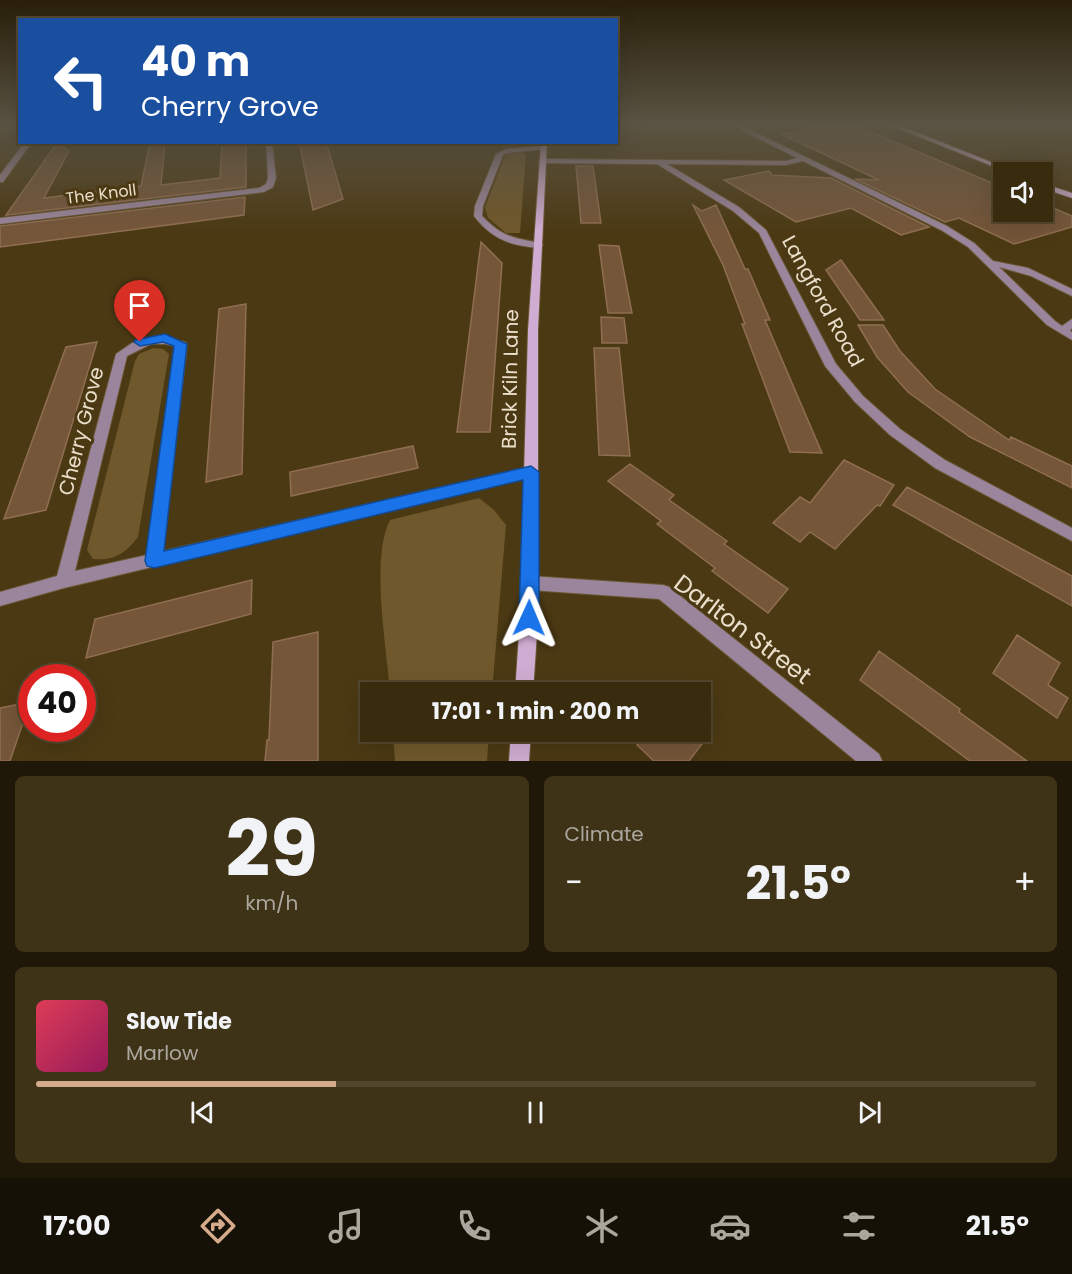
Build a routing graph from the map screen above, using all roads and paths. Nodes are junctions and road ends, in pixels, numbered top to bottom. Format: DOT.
graph roads {
  1 [pos="16,160"];
  2 [pos="270,160"];
  3 [pos="498,160"];
  4 [pos="802,160"];
  5 [pos="805,160"];
  6 [pos="543,161"];
  7 [pos="660,164"];
  8 [pos="0,180"];
  9 [pos="1053,188"];
  10 [pos="1072,196"];
  11 [pos="0,221"];
  12 [pos="537,245"];
  13 [pos="994,264"];
  14 [pos="1072,293"];
  15 [pos="1072,322"];
  16 [pos="1067,334"];
  17 [pos="531,472"];
  18 [pos="1072,535"];
  19 [pos="154,561"];
  20 [pos="64,581"];
  21 [pos="530,583"];
  22 [pos="0,599"];
  23 [pos="525,682"];
  24 [pos="520,742"];
  25 [pos="519,761"];
  26 [pos="872,761"];
  1 -- 8 [label="street"];
  2 -- 11 [label="street, The Knoll"];
  3 -- 12 [label="street, Brick Kiln Lane"];
  4 -- 7 [label="street"];
  5 -- 13 [label="street"];
  6 -- 7 [label="street"];
  6 -- 12 [label="street, Brick Kiln Lane"];
  7 -- 18 [label="street, Langford Road"];
  9 -- 10 [label="street"];
  12 -- 17 [label="street, Brick Kiln Lane"];
  13 -- 14 [label="street"];
  13 -- 16 [label="street"];
  15 -- 16 [label="street"];
  17 -- 19 [label="street"];
  17 -- 21 [label="street, Brick Kiln Lane"];
  19 -- 20 [label="street"];
  19 -- 20 [label="street, Cherry Grove"];
  20 -- 22 [label="street"];
  21 -- 23 [label="street, Brick Kiln Lane"];
  21 -- 26 [label="street, Darlton Street"];
  24 -- 25 [label="street"];
}
